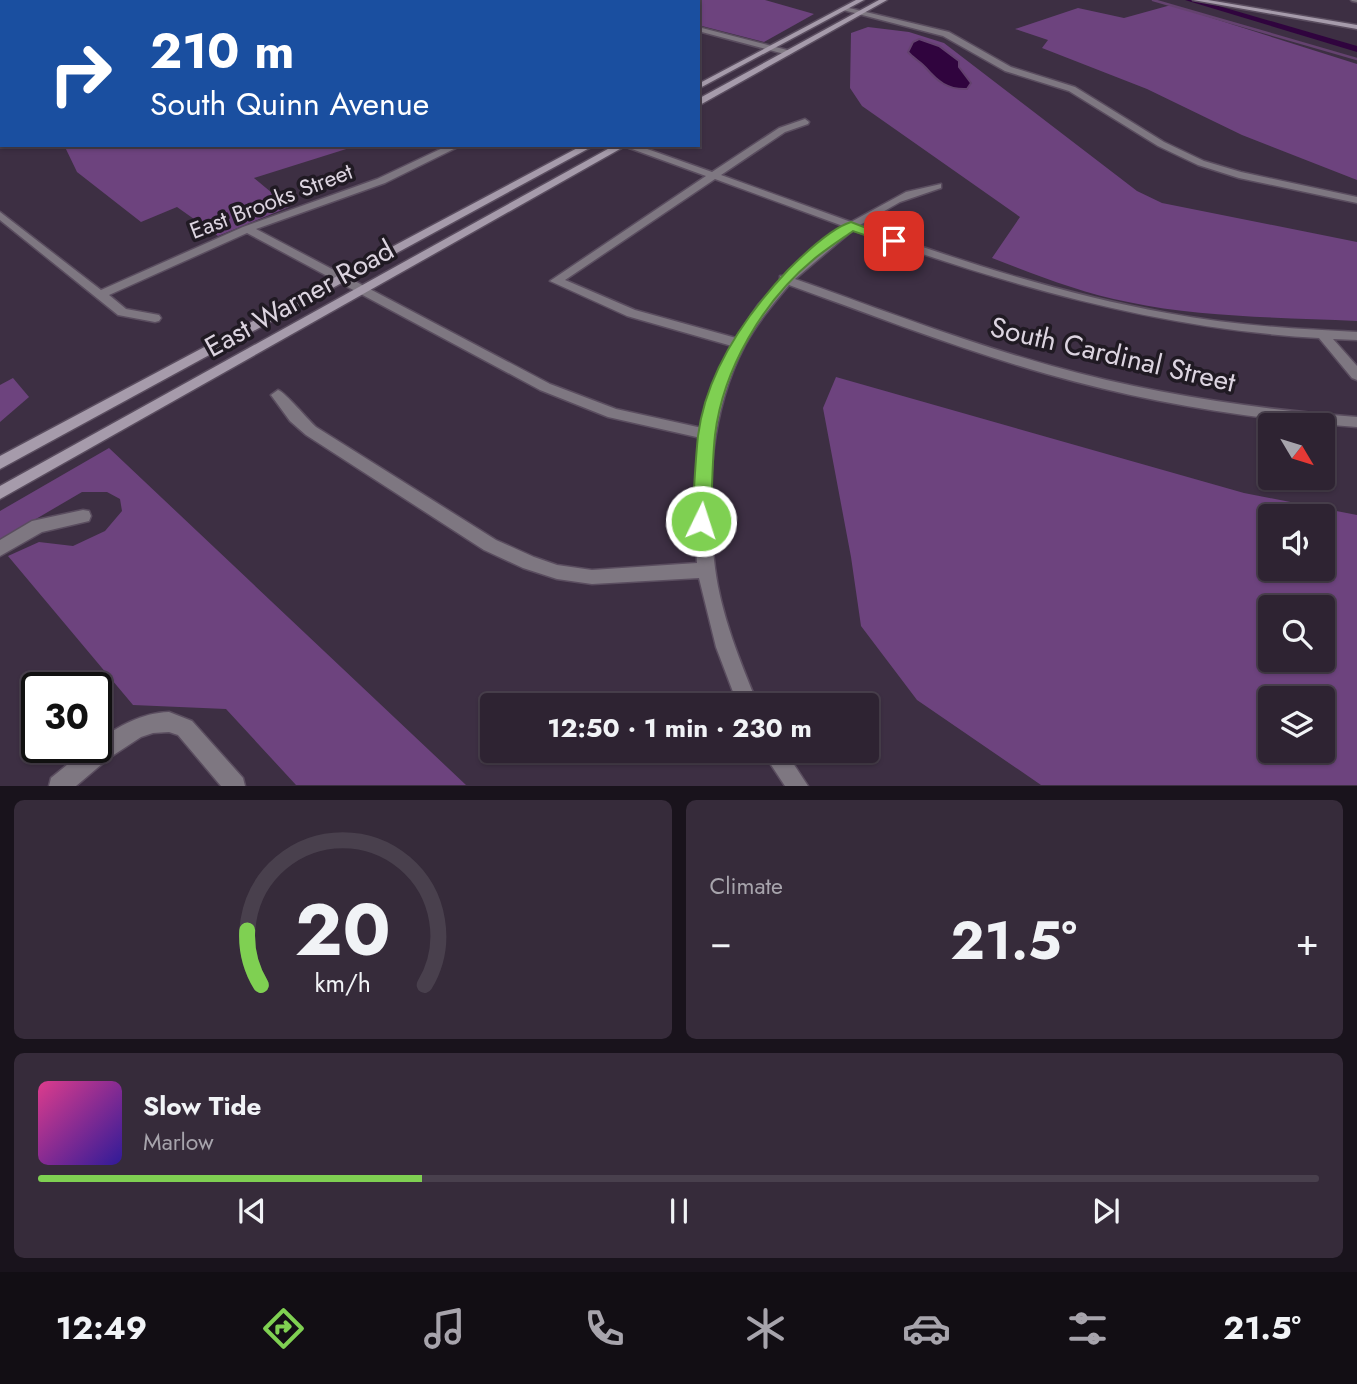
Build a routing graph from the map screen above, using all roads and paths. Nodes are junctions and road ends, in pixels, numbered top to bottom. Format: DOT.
graph roads {
  1 [pos="861,0"];
  2 [pos="884,0"];
  3 [pos="1195,0"];
  4 [pos="845,9"];
  5 [pos="861,13"];
  6 [pos="1357,27"];
  7 [pos="700,30"];
  8 [pos="770,48"];
  9 [pos="788,53"];
  10 [pos="1039,79"];
  11 [pos="1029,84"];
  12 [pos="700,86"];
  13 [pos="700,102"];
  14 [pos="805,122"];
  15 [pos="453,147"];
  16 [pos="586,147"];
  17 [pos="620,147"];
  18 [pos="630,147"];
  19 [pos="714,176"];
  20 [pos="937,186"];
  21 [pos="1357,200"];
  22 [pos="0,215"];
  23 [pos="851,226"];
  24 [pos="247,229"];
  25 [pos="784,279"];
  26 [pos="341,280"];
  27 [pos="362,292"];
  28 [pos="99,295"];
  29 [pos="155,318"];
  30 [pos="1324,336"];
  31 [pos="1357,336"];
  32 [pos="738,343"];
  33 [pos="1357,375"];
  34 [pos="278,395"];
  35 [pos="1357,422"];
  36 [pos="707,434"];
  37 [pos="0,463"];
  38 [pos="0,493"];
  39 [pos="83,516"];
  40 [pos="0,549"];
  41 [pos="706,570"];
  42 [pos="743,693"];
  43 [pos="781,763"];
  44 [pos="59,786"];
  45 [pos="235,786"];
  46 [pos="798,786"];
  1 -- 4 [label="main road"];
  2 -- 5 [label="main road"];
  3 -- 6 [label="main road"];
  4 -- 5 [label="street"];
  4 -- 8 [label="main road"];
  5 -- 9 [label="main road"];
  5 -- 10 [label="street"];
  7 -- 8 [label="street"];
  8 -- 9 [label="street"];
  8 -- 12 [label="main road"];
  9 -- 13 [label="main road"];
  10 -- 11 [label="street"];
  10 -- 21 [label="street"];
  14 -- 19 [label="street"];
  15 -- 24 [label="street, East Brooks Street"];
  16 -- 26 [label="main road, East Warner Road"];
  17 -- 27 [label="main road, East Warner Road"];
  18 -- 19 [label="street"];
  19 -- 23 [label="street"];
  19 -- 32 [label="street"];
  20 -- 23 [label="street"];
  22 -- 28 [label="street"];
  23 -- 25 [label="street"];
  23 -- 30 [label="street"];
  24 -- 26 [label="street"];
  24 -- 28 [label="street, East Brooks Street"];
  25 -- 32 [label="street"];
  25 -- 35 [label="street, South Cardinal Street"];
  26 -- 27 [label="street"];
  26 -- 37 [label="main road, East Warner Road"];
  27 -- 36 [label="street"];
  27 -- 38 [label="main road, East Warner Road"];
  28 -- 29 [label="street"];
  30 -- 31 [label="street"];
  30 -- 33 [label="street"];
  32 -- 36 [label="street"];
  34 -- 41 [label="street"];
  36 -- 41 [label="street"];
  39 -- 40 [label="street"];
  41 -- 42 [label="street"];
  43 -- 46 [label="street"];
  44 -- 45 [label="street"];
}
